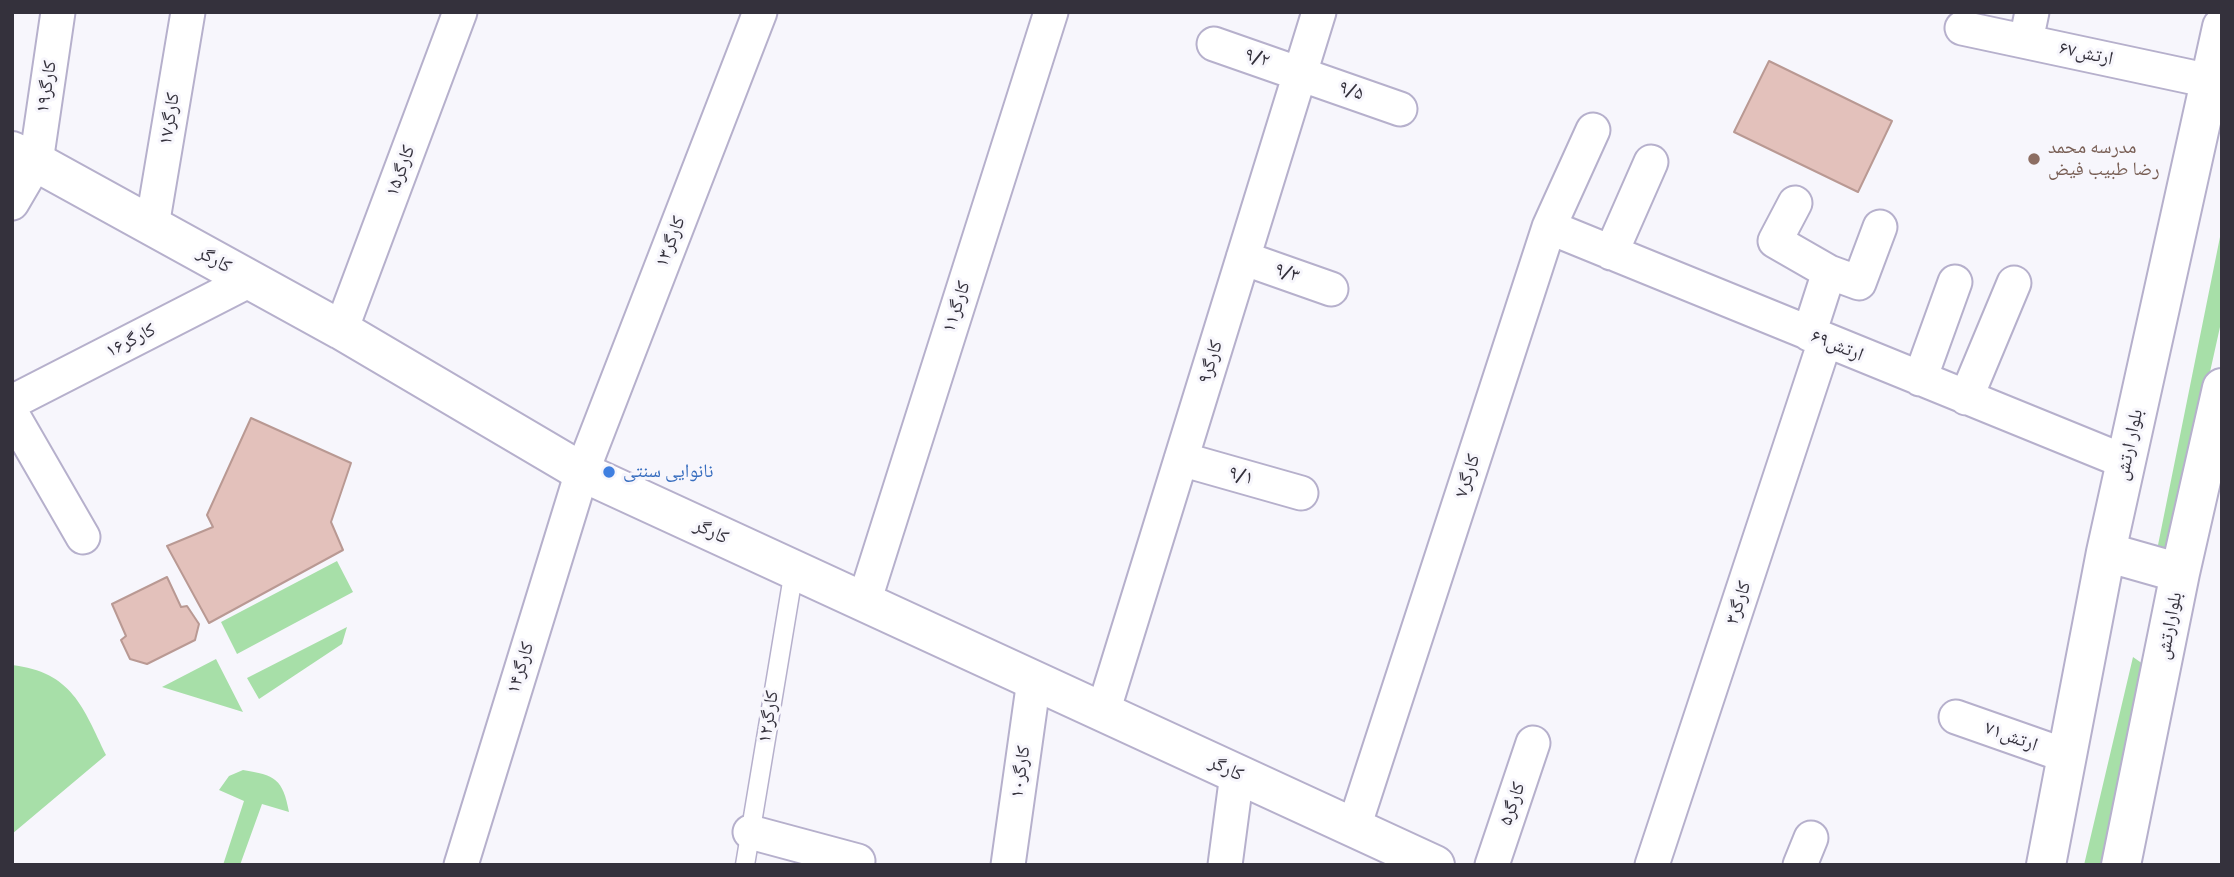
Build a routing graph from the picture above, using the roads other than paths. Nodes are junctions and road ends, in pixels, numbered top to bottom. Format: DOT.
graph roads {
  1 [pos="58,12"];
  2 [pos="187,12"];
  3 [pos="460,12"];
  4 [pos="761,12"];
  5 [pos="1051,12"];
  6 [pos="1320,12"];
  7 [pos="2029,27"];
  8 [pos="2222,27"];
  9 [pos="1962,28"];
  10 [pos="1214,44"];
  11 [pos="1301,73"];
  12 [pos="2210,81"];
  13 [pos="1400,109"];
  14 [pos="1593,130"];
  15 [pos="24,156"];
  16 [pos="1651,163"];
  17 [pos="12,203"];
  18 [pos="1795,203"];
  19 [pos="152,226"];
  20 [pos="1549,227"];
  21 [pos="1880,227"];
  22 [pos="1611,253"];
  23 [pos="1243,258"];
  24 [pos="1829,272"];
  25 [pos="250,280"];
  26 [pos="1955,282"];
  27 [pos="2014,283"];
  28 [pos="1331,289"];
  29 [pos="341,330"];
  30 [pos="1817,338"];
  31 [pos="1920,379"];
  32 [pos="2222,388"];
  33 [pos="1966,398"];
  34 [pos="12,402"];
  35 [pos="12,414"];
  36 [pos="1181,459"];
  37 [pos="2126,463"];
  38 [pos="582,472"];
  39 [pos="1301,493"];
  40 [pos="83,537"];
  41 [pos="2106,552"];
  42 [pos="794,570"];
  43 [pos="2180,572"];
  44 [pos="864,602"];
  45 [pos="1034,680"];
  46 [pos="1103,712"];
  47 [pos="1956,717"];
  48 [pos="1533,743"];
  49 [pos="2067,756"];
  50 [pos="1237,774"];
  51 [pos="1354,827"];
  52 [pos="750,832"];
  53 [pos="858,861"];
  54 [pos="461,865"];
  55 [pos="745,865"];
  56 [pos="1008,865"];
  57 [pos="1225,865"];
  58 [pos="1435,865"];
  59 [pos="1492,865"];
  60 [pos="1652,865"];
  61 [pos="2046,865"];
  62 [pos="2121,865"];
  1 -- 15 [label="street, کارگر۱۹"];
  2 -- 19 [label="street, کارگر۱۷"];
  3 -- 29 [label="street, کارگر۱۵"];
  4 -- 38 [label="street, کارگر۱۳"];
  5 -- 44 [label="street, کارگر۱۱"];
  6 -- 11 [label="street, کارگر۹"];
  7 -- 9 [label="street, ارتش۶۷"];
  7 -- 12 [label="street, ارتش۶۷"];
  8 -- 12 [label="street, بلوار ارتش"];
  10 -- 11 [label="street, ۹/۲"];
  11 -- 13 [label="street, ۹/۵"];
  11 -- 23 [label="street, کارگر۹"];
  12 -- 37 [label="street, بلوار ارتش"];
  14 -- 20 [label="street, کارگر۷"];
  15 -- 17 [label="street"];
  15 -- 19 [label="street, کارگر"];
  16 -- 22 [label="street"];
  18 -- 24 [label="street"];
  19 -- 25 [label="street, کارگر"];
  20 -- 22 [label="street, ارتش۶۹"];
  20 -- 51 [label="street, کارگر۷"];
  21 -- 24 [label="street"];
  22 -- 30 [label="street, ارتش۶۹"];
  23 -- 28 [label="street, ۹/۳"];
  23 -- 36 [label="street, کارگر۹"];
  24 -- 30 [label="street, کارگر۳"];
  25 -- 29 [label="street, کارگر"];
  25 -- 34 [label="street, کارگر۱۶"];
  26 -- 31 [label="street"];
  27 -- 33 [label="street"];
  29 -- 38 [label="street, کارگر"];
  30 -- 31 [label="street, ارتش۶۹"];
  30 -- 60 [label="street, کارگر۳"];
  31 -- 33 [label="street, ارتش۶۹"];
  32 -- 43 [label="street, بلوارارتش"];
  33 -- 37 [label="street, ارتش۶۹"];
  35 -- 40 [label="street"];
  36 -- 39 [label="street, ۹/۱"];
  36 -- 46 [label="street, کارگر۹"];
  37 -- 41 [label="street, بلوار ارتش"];
  38 -- 42 [label="street, کارگر"];
  38 -- 54 [label="street, کارگر۱۴"];
  41 -- 43 [label="street"];
  41 -- 49 [label="street, بلوار ارتش"];
  42 -- 44 [label="street, کارگر"];
  42 -- 52 [label="lane, کارگر۱۲"];
  43 -- 62 [label="street, بلوارارتش"];
  44 -- 45 [label="street, کارگر"];
  45 -- 46 [label="street, کارگر"];
  45 -- 56 [label="street, کارگر۱۰"];
  46 -- 50 [label="street, کارگر"];
  47 -- 49 [label="street, ارتش۷۱"];
  48 -- 59 [label="street, کارگر۵"];
  49 -- 61 [label="street, بلوار ارتش"];
  50 -- 51 [label="street, کارگر"];
  50 -- 57 [label="street"];
  51 -- 58 [label="street, کارگر"];
  52 -- 53 [label="street"];
  52 -- 55 [label="lane, کارگر۱۲"];
}
